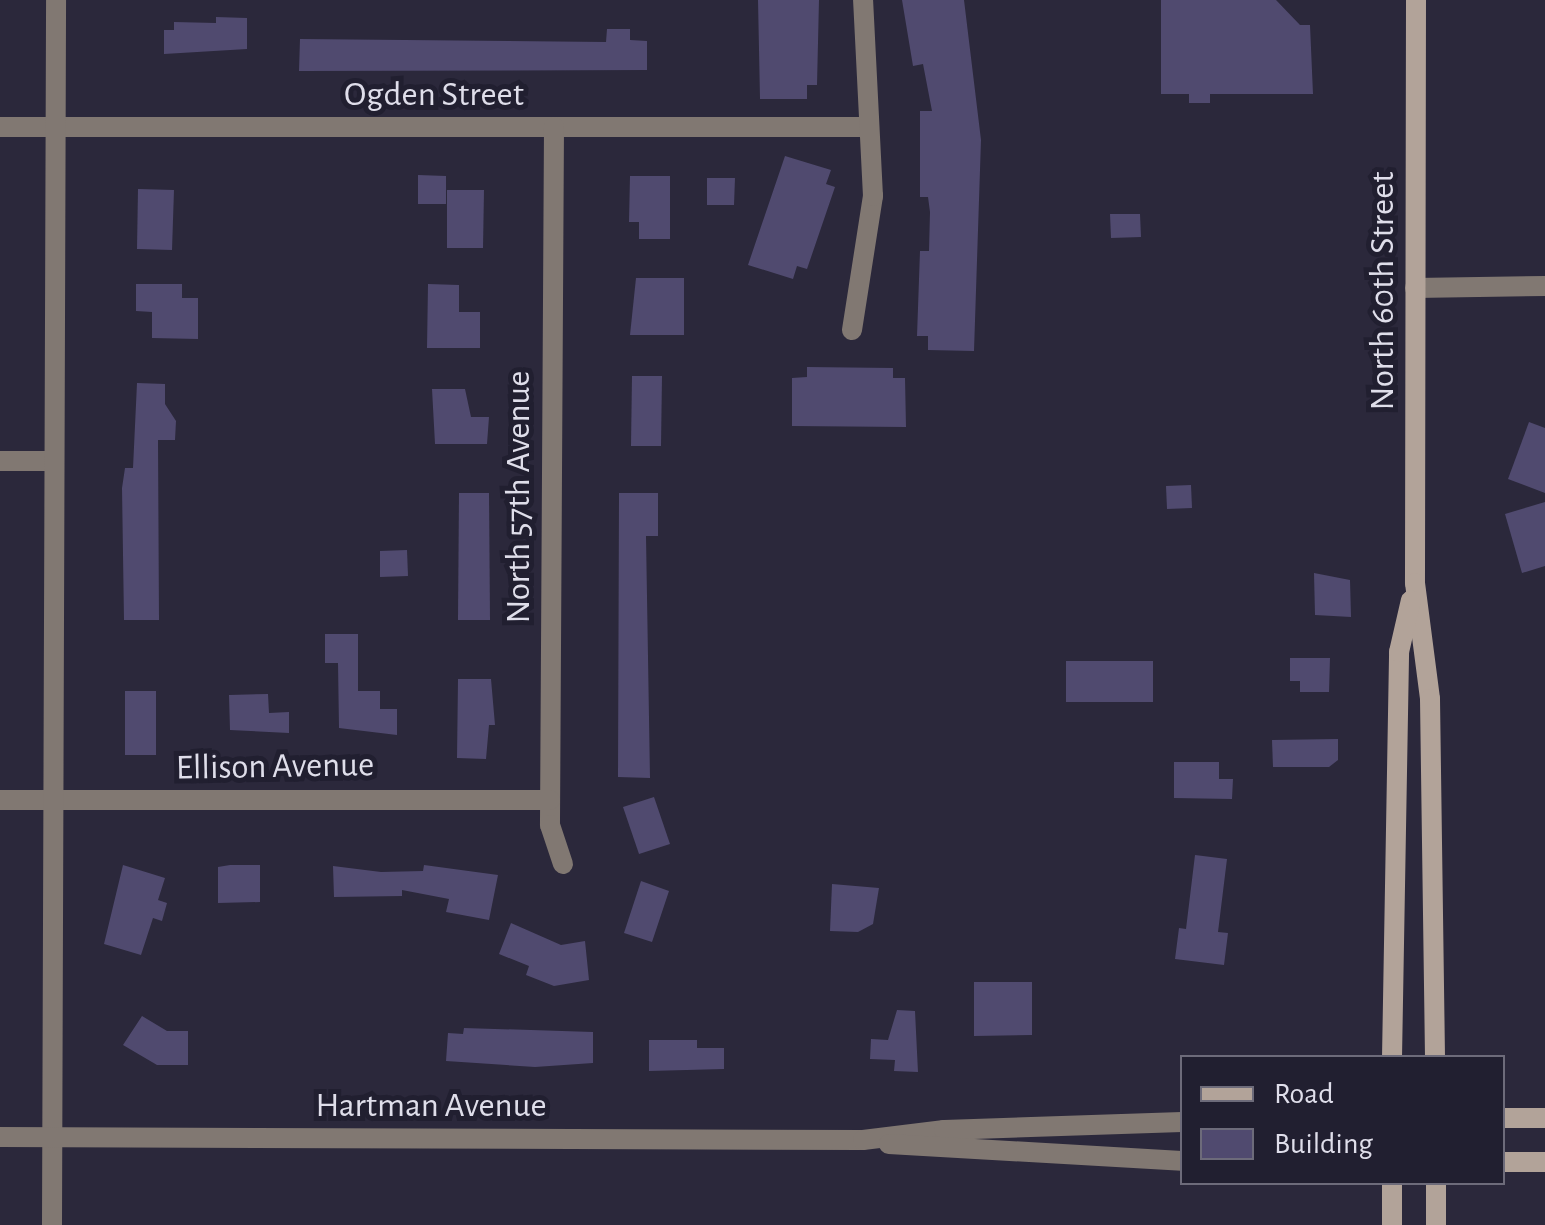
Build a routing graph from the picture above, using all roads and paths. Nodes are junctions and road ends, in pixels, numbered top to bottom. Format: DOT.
graph roads {
  1 [pos="56,0"];
  2 [pos="863,0"];
  3 [pos="1416,0"];
  4 [pos="0,127"];
  5 [pos="56,127"];
  6 [pos="554,127"];
  7 [pos="868,127"];
  8 [pos="1545,286"];
  9 [pos="1415,288"];
  10 [pos="852,330"];
  11 [pos="0,461"];
  12 [pos="54,461"];
  13 [pos="1415,583"];
  14 [pos="0,800"];
  15 [pos="54,800"];
  16 [pos="550,800"];
  17 [pos="564,864"];
  18 [pos="1392,1055"];
  19 [pos="1435,1055"];
  20 [pos="1505,1118"];
  21 [pos="1545,1118"];
  22 [pos="1180,1122"];
  23 [pos="0,1137"];
  24 [pos="52,1137"];
  25 [pos="862,1140"];
  26 [pos="1180,1162"];
  27 [pos="1505,1162"];
  28 [pos="1545,1162"];
  29 [pos="1392,1185"];
  30 [pos="1436,1185"];
  31 [pos="52,1225"];
  32 [pos="1392,1225"];
  33 [pos="1436,1225"];
  1 -- 5 [label="street"];
  2 -- 7 [label="street"];
  3 -- 9 [label="main road, North 60th Street"];
  4 -- 5 [label="street, Ogden Street"];
  5 -- 6 [label="street, Ogden Street"];
  5 -- 12 [label="street"];
  6 -- 7 [label="street, Ogden Street"];
  6 -- 16 [label="street, North 57th Avenue"];
  7 -- 10 [label="street"];
  8 -- 9 [label="street"];
  9 -- 13 [label="main road, North 60th Street"];
  11 -- 12 [label="street"];
  12 -- 15 [label="street"];
  13 -- 18 [label="main road, North 60th Street"];
  13 -- 19 [label="main road, North 60th Street"];
  14 -- 15 [label="street, Ellison Avenue"];
  15 -- 16 [label="street, Ellison Avenue"];
  15 -- 24 [label="street"];
  16 -- 17 [label="street, North 57th Avenue"];
  20 -- 21 [label="main road"];
  22 -- 25 [label="street, Hartman Avenue"];
  23 -- 24 [label="street, Hartman Avenue"];
  24 -- 25 [label="street, Hartman Avenue"];
  24 -- 31 [label="street"];
  25 -- 26 [label="street, Hartman Avenue"];
  27 -- 28 [label="main road"];
  29 -- 32 [label="main road"];
  30 -- 33 [label="main road"];
}
